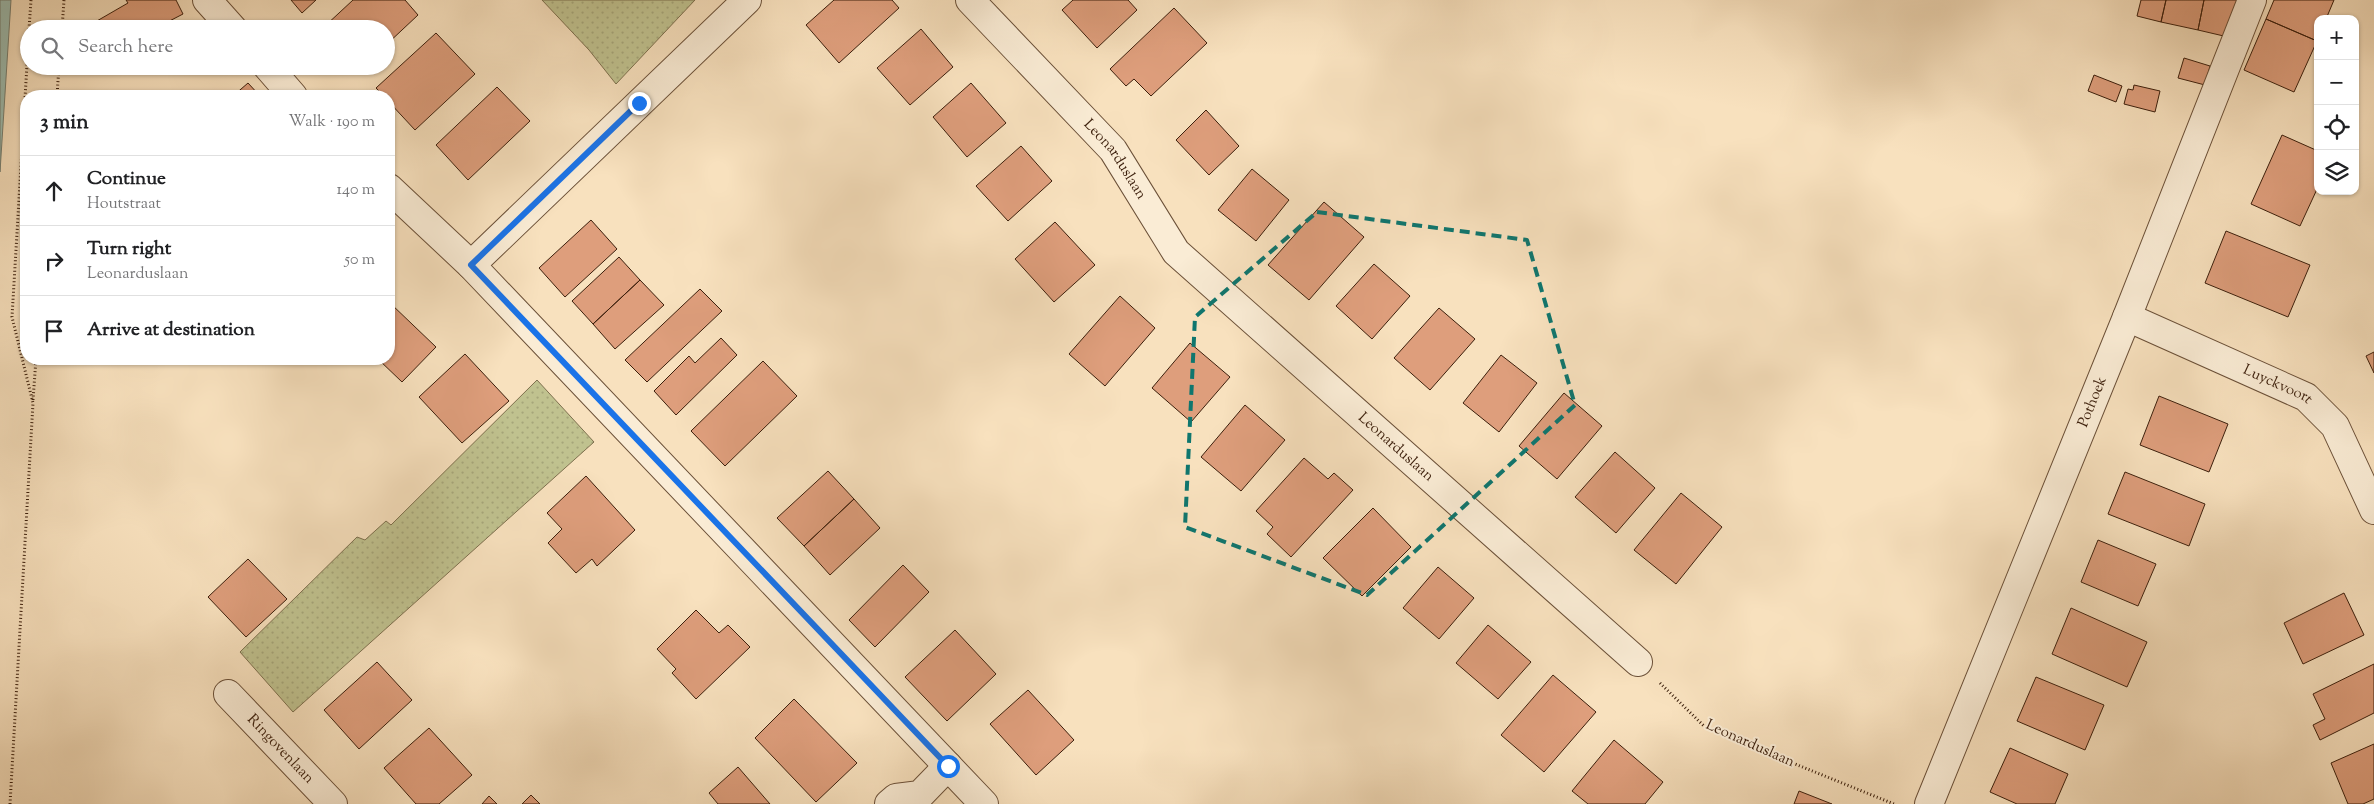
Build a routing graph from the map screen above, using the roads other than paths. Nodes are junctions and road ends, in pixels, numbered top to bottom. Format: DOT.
graph roads {
  1 [pos="207,0"];
  2 [pos="748,0"];
  3 [pos="970,0"];
  4 [pos="2252,0"];
  5 [pos="225,20"];
  6 [pos="274,75"];
  7 [pos="288,90"];
  8 [pos="395,194"];
  9 [pos="471,265"];
  10 [pos="2127,317"];
  11 [pos="2374,510"];
  12 [pos="1638,662"];
  13 [pos="228,694"];
  14 [pos="948,766"];
  15 [pos="921,800"];
  16 [pos="333,804"];
  17 [pos="889,804"];
  18 [pos="984,804"];
  19 [pos="1930,804"];
  1 -- 5 [label="street"];
  2 -- 9 [label="street"];
  3 -- 12 [label="street, Leonarduslaan"];
  4 -- 10 [label="street, Pothoek"];
  6 -- 7 [label="street"];
  8 -- 9 [label="street"];
  9 -- 14 [label="street"];
  10 -- 11 [label="street, Luyckvoort"];
  10 -- 19 [label="street, Pothoek"];
  13 -- 16 [label="street, Ringovenlaan"];
  14 -- 15 [label="street"];
  14 -- 18 [label="street"];
  15 -- 17 [label="street"];
}
